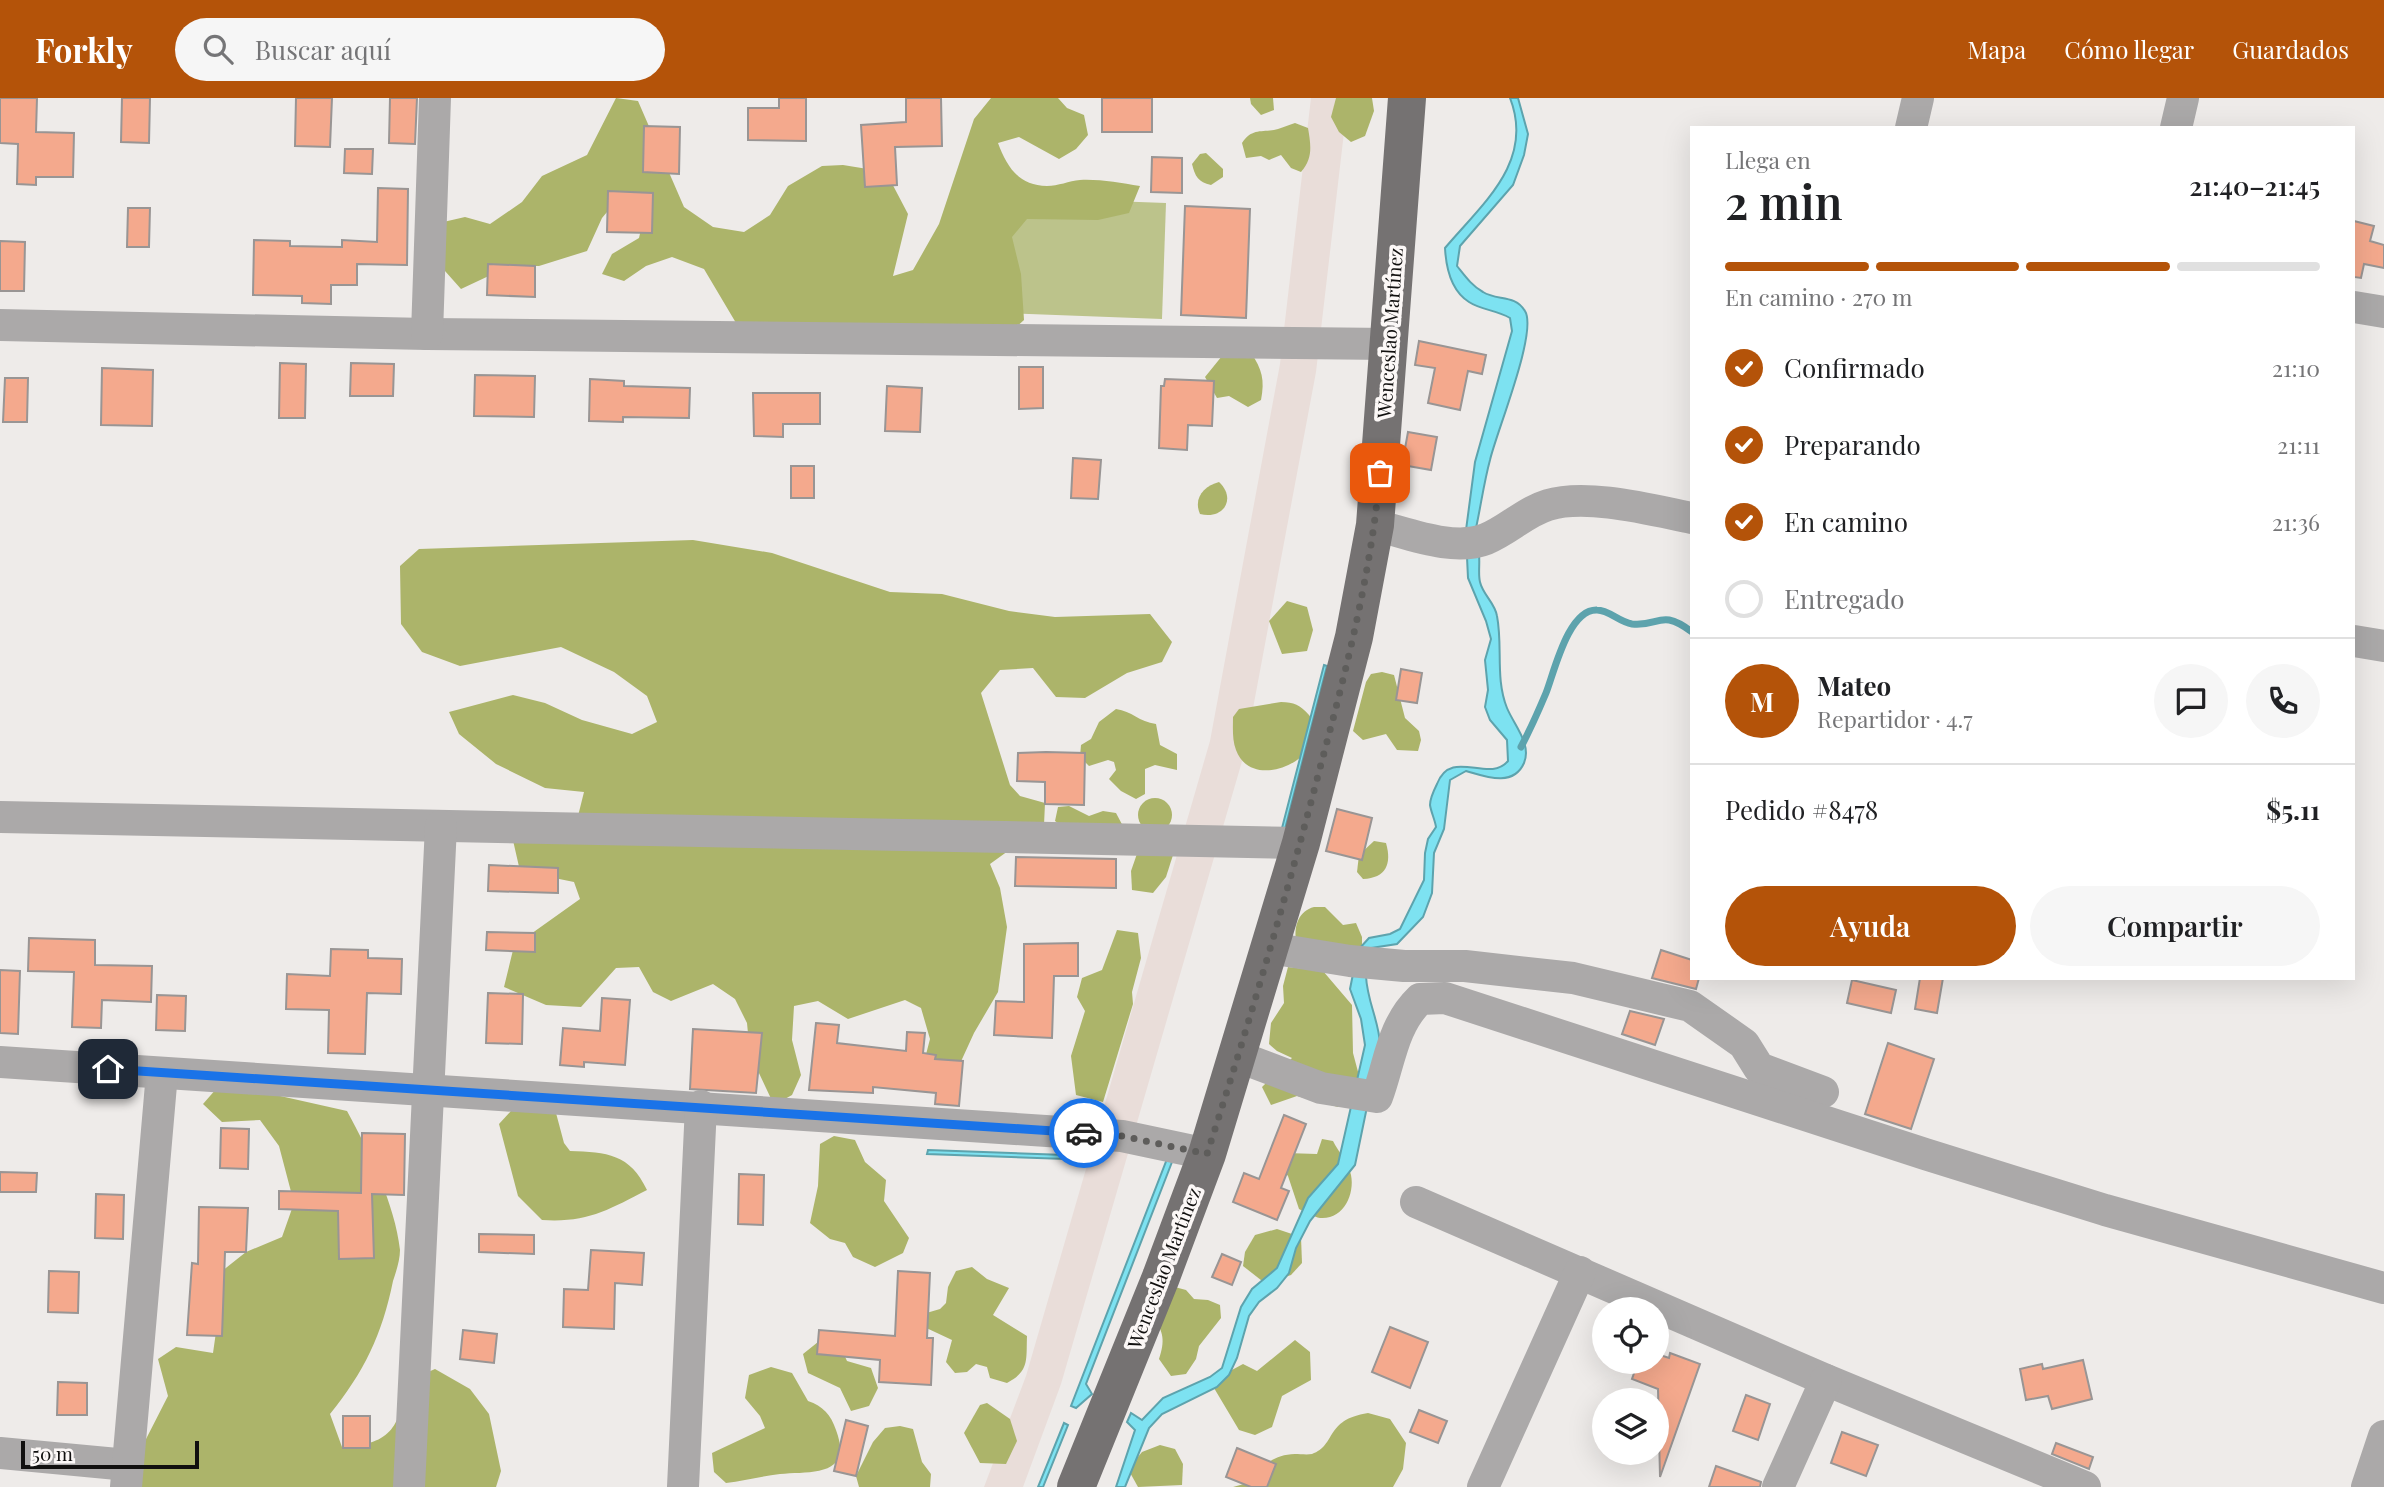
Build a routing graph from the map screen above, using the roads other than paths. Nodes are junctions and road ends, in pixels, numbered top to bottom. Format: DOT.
graph roads {
  1 [pos="435,98"];
  2 [pos="1407,98"];
  3 [pos="1918,98"];
  4 [pos="2183,98"];
  5 [pos="1912,126"];
  6 [pos="2176,126"];
  7 [pos="2355,307"];
  8 [pos="2384,312"];
  9 [pos="0,326"];
  10 [pos="427,334"];
  11 [pos="1390,344"];
  12 [pos="1690,518"];
  13 [pos="1375,525"];
  14 [pos="2355,641"];
  15 [pos="2384,646"];
  16 [pos="0,817"];
  17 [pos="441,826"];
  18 [pos="1301,843"];
  19 [pos="1270,947"];
  20 [pos="1238,1057"];
  21 [pos="0,1062"];
  22 [pos="162,1073"];
  23 [pos="425,1090"];
  24 [pos="1823,1092"];
  25 [pos="701,1106"];
  26 [pos="1207,1154"];
  27 [pos="1416,1202"];
  28 [pos="1580,1272"];
  29 [pos="2384,1288"];
  30 [pos="1826,1380"];
  31 [pos="2384,1436"];
  32 [pos="0,1453"];
  33 [pos="127,1476"];
  34 [pos="408,1487"];
  35 [pos="683,1487"];
  36 [pos="1076,1487"];
  37 [pos="1483,1487"];
  38 [pos="1778,1487"];
  39 [pos="2085,1487"];
  40 [pos="2367,1487"];
  1 -- 10 [label="street"];
  2 -- 11 [label="main road, Wenceslao Martínez"];
  3 -- 5 [label="street"];
  4 -- 6 [label="street"];
  7 -- 8 [label="street"];
  9 -- 10 [label="street"];
  10 -- 11 [label="street"];
  11 -- 13 [label="main road, Wenceslao Martínez"];
  12 -- 13 [label="street"];
  13 -- 18 [label="main road, Wenceslao Martínez"];
  14 -- 15 [label="street"];
  16 -- 17 [label="street"];
  17 -- 18 [label="street"];
  17 -- 23 [label="street"];
  18 -- 19 [label="main road, Wenceslao Martínez"];
  19 -- 20 [label="main road, Wenceslao Martínez"];
  19 -- 24 [label="street"];
  20 -- 26 [label="main road, Wenceslao Martínez"];
  20 -- 29 [label="street"];
  21 -- 22 [label="street"];
  22 -- 23 [label="street"];
  22 -- 33 [label="street"];
  23 -- 25 [label="street"];
  23 -- 34 [label="street"];
  25 -- 26 [label="street"];
  25 -- 35 [label="street"];
  26 -- 36 [label="main road, Wenceslao Martínez"];
  27 -- 28 [label="street"];
  28 -- 30 [label="street"];
  28 -- 37 [label="street"];
  30 -- 38 [label="street"];
  30 -- 39 [label="street"];
  31 -- 40 [label="street"];
  32 -- 33 [label="street"];
}
